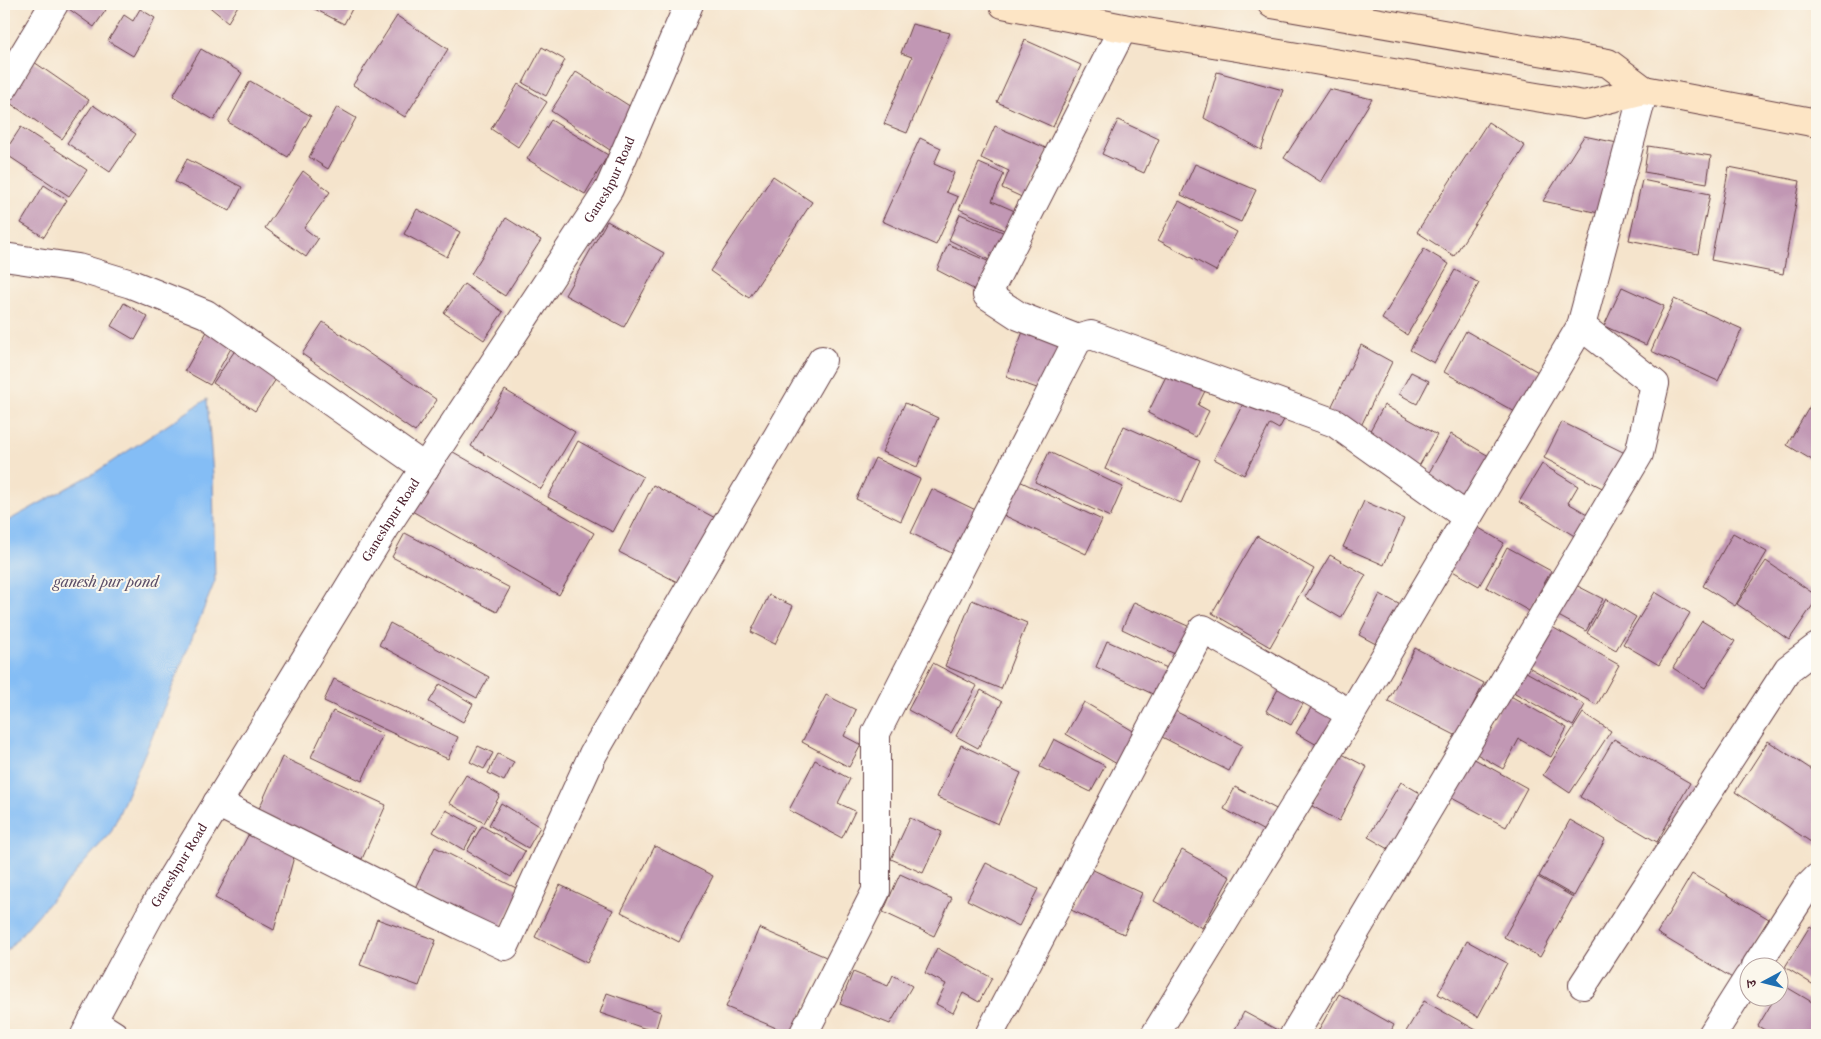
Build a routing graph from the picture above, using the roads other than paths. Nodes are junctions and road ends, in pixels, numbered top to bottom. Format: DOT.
graph roads {
  1 [pos="54,4"];
  2 [pos="689,4"];
  3 [pos="1003,4"];
  4 [pos="1272,4"];
  5 [pos="1123,28"];
  6 [pos="4,87"];
  7 [pos="1644,90"];
  8 [pos="1817,123"];
  9 [pos="4,257"];
  10 [pos="1581,326"];
  11 [pos="1078,339"];
  12 [pos="822,360"];
  13 [pos="425,468"];
  14 [pos="1467,517"];
  15 [pos="1817,647"];
  16 [pos="1351,714"];
  17 [pos="217,803"];
  18 [pos="1817,878"];
  19 [pos="1762,956"];
  20 [pos="1583,985"];
  21 [pos="1738,994"];
  22 [pos="97,1031"];
  23 [pos="804,1035"];
  24 [pos="989,1035"];
  25 [pos="1155,1035"];
  26 [pos="1294,1035"];
  27 [pos="1712,1035"];
  1 -- 6 [label="street"];
  2 -- 13 [label="street, Ganeshpur Road"];
  3 -- 5 [label="main road"];
  4 -- 7 [label="main road"];
  5 -- 7 [label="main road"];
  5 -- 11 [label="street"];
  7 -- 8 [label="main road"];
  7 -- 10 [label="street"];
  9 -- 13 [label="street"];
  10 -- 14 [label="street"];
  10 -- 26 [label="street"];
  11 -- 14 [label="street"];
  11 -- 23 [label="street"];
  12 -- 17 [label="street"];
  13 -- 17 [label="street, Ganeshpur Road"];
  14 -- 16 [label="street"];
  15 -- 20 [label="street"];
  16 -- 24 [label="street"];
  16 -- 25 [label="street"];
  17 -- 22 [label="street, Ganeshpur Road"];
  18 -- 19 [label="street"];
  21 -- 27 [label="street"];
}
